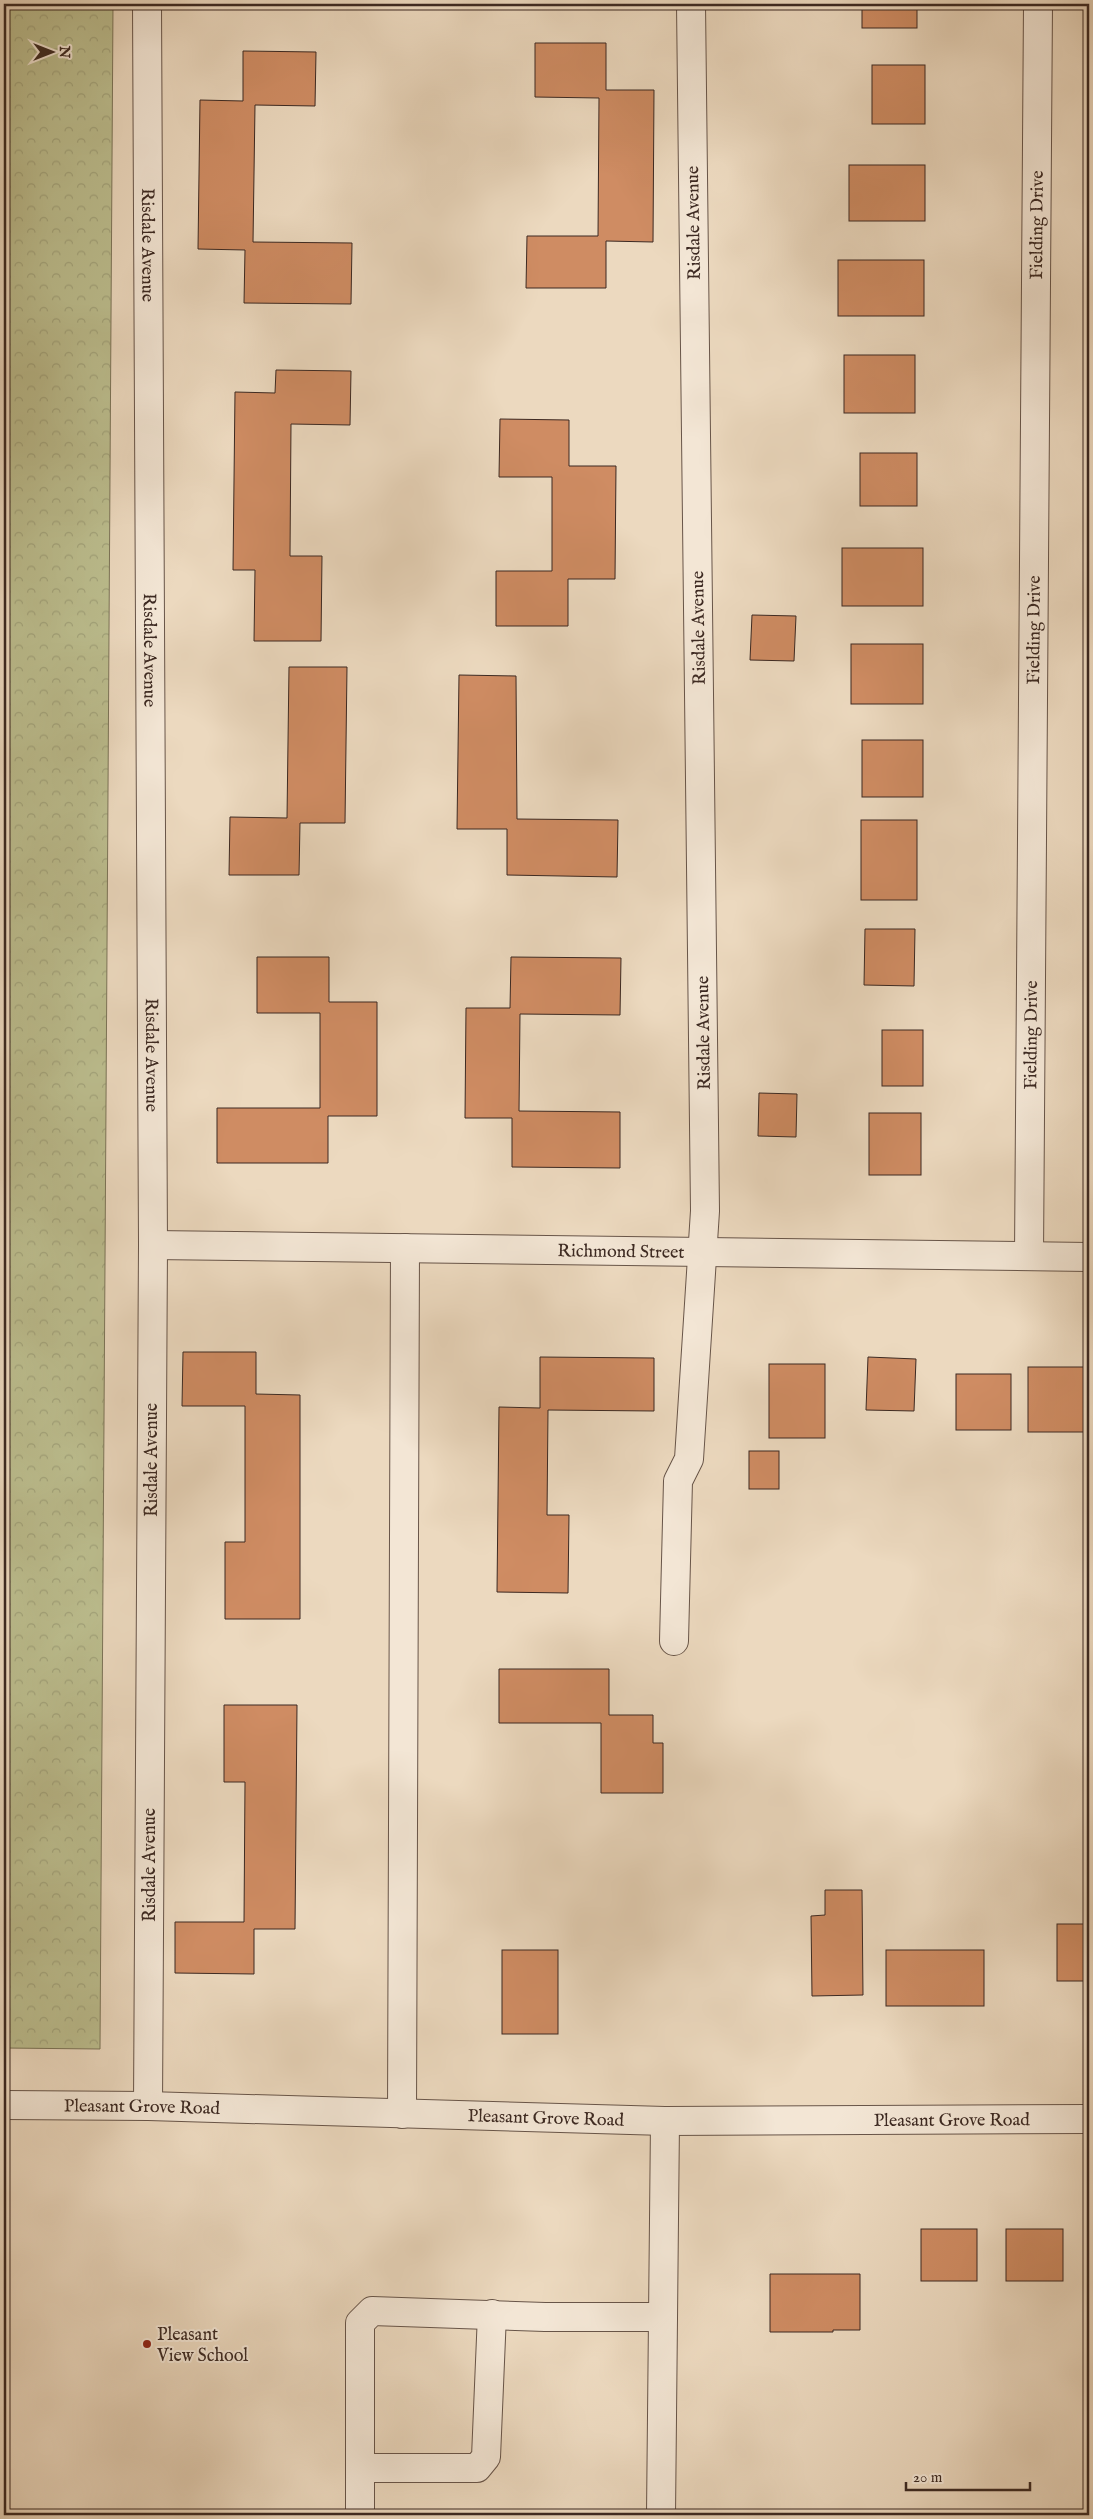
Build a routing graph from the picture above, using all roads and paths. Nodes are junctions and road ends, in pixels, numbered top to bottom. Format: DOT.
graph roads {
  1 [pos="147,4"];
  2 [pos="691,4"];
  3 [pos="1038,4"];
  4 [pos="153,1245"];
  5 [pos="405,1248"];
  6 [pos="702,1252"];
  7 [pos="1029,1256"];
  8 [pos="1089,1257"];
  9 [pos="674,1641"];
  10 [pos="4,2105"];
  11 [pos="148,2106"];
  12 [pos="402,2114"];
  13 [pos="1089,2119"];
  14 [pos="665,2121"];
  15 [pos="492,2314"];
  16 [pos="663,2317"];
  17 [pos="360,2468"];
  18 [pos="360,2515"];
  19 [pos="661,2515"];
  1 -- 4 [label="street, Risdale Avenue"];
  2 -- 6 [label="street, Risdale Avenue"];
  3 -- 7 [label="street, Fielding Drive"];
  4 -- 5 [label="street, Richmond Street"];
  4 -- 11 [label="street, Risdale Avenue"];
  5 -- 6 [label="street, Richmond Street"];
  5 -- 12 [label="street"];
  6 -- 7 [label="street, Richmond Street"];
  6 -- 9 [label="street, Risdale Avenue"];
  7 -- 8 [label="street, Richmond Street"];
  10 -- 11 [label="street, Pleasant Grove Road"];
  11 -- 12 [label="street, Pleasant Grove Road"];
  12 -- 14 [label="street, Pleasant Grove Road"];
  13 -- 14 [label="street, Pleasant Grove Road"];
  14 -- 16 [label="street"];
  15 -- 16 [label="street"];
  15 -- 17 [label="street"];
  15 -- 17 [label="street"];
  16 -- 19 [label="street"];
  17 -- 18 [label="street"];
}
